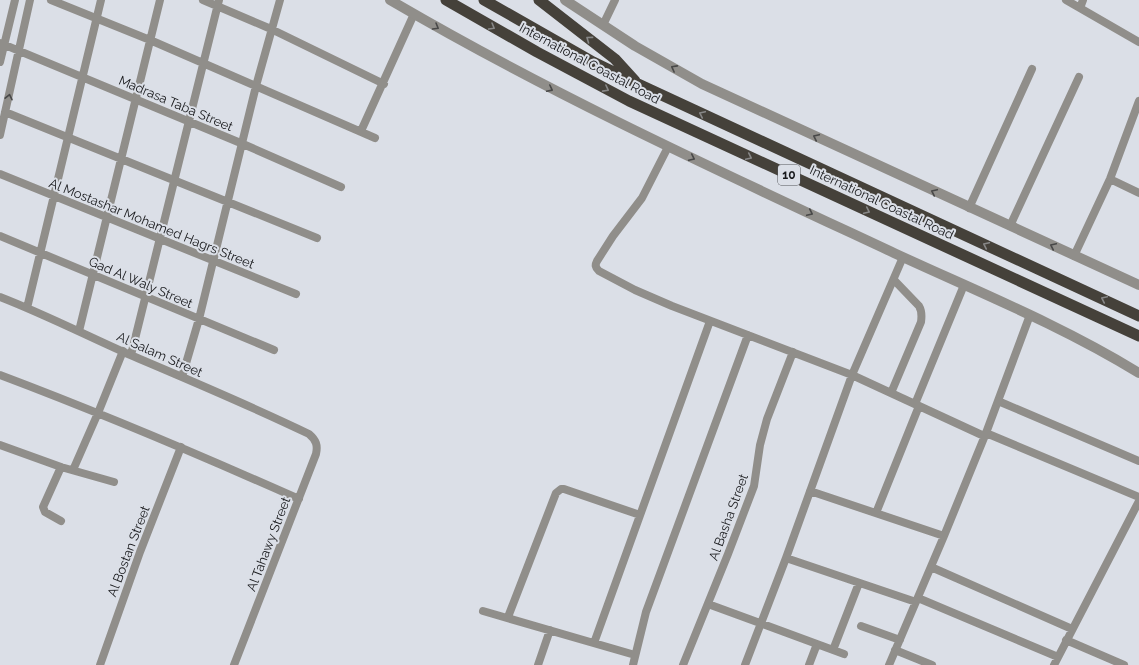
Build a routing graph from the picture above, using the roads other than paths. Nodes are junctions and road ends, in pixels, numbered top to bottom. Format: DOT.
graph roads {
  1 [pos="15,0"];
  2 [pos="30,0"];
  3 [pos="51,0"];
  4 [pos="101,0"];
  5 [pos="160,0"];
  6 [pos="203,0"];
  7 [pos="280,0"];
  8 [pos="390,0"];
  9 [pos="446,0"];
  10 [pos="484,0"];
  11 [pos="539,0"];
  12 [pos="565,0"];
  13 [pos="615,0"];
  14 [pos="1066,0"];
  15 [pos="1083,0"];
  16 [pos="218,3"];
  17 [pos="1080,8"];
  18 [pos="414,14"];
  19 [pos="97,19"];
  20 [pos="603,25"];
  21 [pos="271,29"];
  22 [pos="150,40"];
  23 [pos="1139,42"];
  24 [pos="2,44"];
  25 [pos="19,51"];
  26 [pos="0,62"];
  27 [pos="202,63"];
  28 [pos="1032,69"];
  29 [pos="83,77"];
  30 [pos="1079,77"];
  31 [pos="384,84"];
  32 [pos="638,84"];
  33 [pos="256,86"];
  34 [pos="137,99"];
  35 [pos="1139,101"];
  36 [pos="5,112"];
  37 [pos="188,121"];
  38 [pos="361,131"];
  39 [pos="0,135"];
  40 [pos="68,138"];
  41 [pos="375,138"];
  42 [pos="243,144"];
  43 [pos="668,147"];
  44 [pos="122,159"];
  45 [pos="0,174"];
  46 [pos="1110,179"];
  47 [pos="174,181"];
  48 [pos="341,186"];
  49 [pos="1139,193"];
  50 [pos="54,196"];
  51 [pos="228,202"];
  52 [pos="969,208"];
  53 [pos="107,218"];
  54 [pos="1010,226"];
  55 [pos="0,236"];
  56 [pos="317,238"];
  57 [pos="160,239"];
  58 [pos="40,252"];
  59 [pos="1074,256"];
  60 [pos="903,257"];
  61 [pos="214,261"];
  62 [pos="93,275"];
  63 [pos="894,280"];
  64 [pos="964,285"];
  65 [pos="1139,285"];
  66 [pos="296,294"];
  67 [pos="145,296"];
  68 [pos="0,297"];
  69 [pos="27,308"];
  70 [pos="1030,315"];
  71 [pos="1139,316"];
  72 [pos="199,319"];
  73 [pos="710,321"];
  74 [pos="80,331"];
  75 [pos="748,335"];
  76 [pos="1139,336"];
  77 [pos="274,350"];
  78 [pos="793,352"];
  79 [pos="127,353"];
  80 [pos="1139,373"];
  81 [pos="0,375"];
  82 [pos="852,375"];
  83 [pos="182,377"];
  84 [pos="891,393"];
  85 [pos="998,401"];
  86 [pos="917,405"];
  87 [pos="98,413"];
  88 [pos="309,434"];
  89 [pos="985,434"];
  90 [pos="0,444"];
  91 [pos="181,447"];
  92 [pos="1139,461"];
  93 [pos="61,467"];
  94 [pos="72,470"];
  95 [pos="114,482"];
  96 [pos="810,491"];
  97 [pos="1139,497"];
  98 [pos="299,499"];
  99 [pos="1139,501"];
  100 [pos="876,513"];
  101 [pos="640,515"];
  102 [pos="61,521"];
  103 [pos="944,536"];
  104 [pos="786,558"];
  105 [pos="931,567"];
  106 [pos="859,583"];
  107 [pos="917,600"];
  108 [pos="708,604"];
  109 [pos="483,611"];
  110 [pos="508,618"];
  111 [pos="761,624"];
  112 [pos="861,626"];
  113 [pos="1072,629"];
  114 [pos="550,630"];
  115 [pos="900,640"];
  116 [pos="1066,640"];
  117 [pos="594,643"];
  118 [pos="817,644"];
  119 [pos="833,650"];
  120 [pos="895,650"];
  121 [pos="844,654"];
  122 [pos="635,655"];
  123 [pos="1058,657"];
  124 [pos="100,665"];
  125 [pos="234,665"];
  126 [pos="538,665"];
  127 [pos="633,665"];
  128 [pos="683,665"];
  129 [pos="745,665"];
  130 [pos="809,665"];
  131 [pos="889,665"];
  132 [pos="932,665"];
  133 [pos="1054,665"];
  134 [pos="1124,665"];
  1 -- 24 [label="street"];
  2 -- 25 [label="street"];
  3 -- 19 [label="street"];
  4 -- 19 [label="street"];
  5 -- 22 [label="street"];
  6 -- 16 [label="street"];
  7 -- 21 [label="street"];
  8 -- 18 [label="street"];
  9 -- 76 [label="highway, International Coastal Road / 10, one-way"];
  10 -- 32 [label="highway, International Coastal Road / 10"];
  32 -- 11 [label="highway, one-way"];
  12 -- 20 [label="street"];
  13 -- 20 [label="street"];
  14 -- 17 [label="street"];
  15 -- 17 [label="street"];
  16 -- 21 [label="street"];
  16 -- 27 [label="street"];
  17 -- 23 [label="street"];
  18 -- 31 [label="street"];
  18 -- 43 [label="street, one-way"];
  19 -- 22 [label="street"];
  19 -- 29 [label="street"];
  52 -- 20 [label="street, one-way"];
  21 -- 31 [label="street"];
  21 -- 33 [label="street"];
  22 -- 27 [label="street"];
  22 -- 34 [label="street"];
  24 -- 25 [label="street, Madrasa Taba Street"];
  24 -- 26 [label="street"];
  25 -- 29 [label="street, Madrasa Taba Street"];
  36 -- 25 [label="street, one-way"];
  27 -- 33 [label="street"];
  27 -- 37 [label="street"];
  28 -- 52 [label="street"];
  29 -- 34 [label="street, Madrasa Taba Street"];
  29 -- 40 [label="street"];
  30 -- 54 [label="street"];
  31 -- 38 [label="street"];
  71 -- 32 [label="highway, International Coastal Road / 10, one-way"];
  33 -- 38 [label="street"];
  33 -- 42 [label="street"];
  34 -- 37 [label="street, Madrasa Taba Street"];
  34 -- 44 [label="street"];
  35 -- 46 [label="street"];
  36 -- 39 [label="street"];
  36 -- 40 [label="street"];
  37 -- 42 [label="street, Madrasa Taba Street"];
  37 -- 47 [label="street"];
  38 -- 41 [label="street"];
  40 -- 44 [label="street"];
  40 -- 50 [label="street"];
  42 -- 48 [label="street, Madrasa Taba Street"];
  42 -- 51 [label="street"];
  43 -- 60 [label="street, one-way"];
  43 -- 73 [label="street"];
  44 -- 47 [label="street"];
  44 -- 53 [label="street"];
  45 -- 50 [label="street, Al Mostashar Mohamed Hagrs Street"];
  46 -- 49 [label="street"];
  46 -- 59 [label="street"];
  47 -- 51 [label="street"];
  47 -- 57 [label="street"];
  50 -- 53 [label="street, Al Mostashar Mohamed Hagrs Street"];
  50 -- 58 [label="street"];
  51 -- 56 [label="street"];
  51 -- 61 [label="street"];
  52 -- 54 [label="street"];
  53 -- 57 [label="street, Al Mostashar Mohamed Hagrs Street"];
  53 -- 62 [label="street"];
  59 -- 54 [label="street, one-way"];
  55 -- 58 [label="street, Gad Al Waly Street"];
  57 -- 61 [label="street, Al Mostashar Mohamed Hagrs Street"];
  57 -- 67 [label="street"];
  58 -- 62 [label="street, Gad Al Waly Street"];
  58 -- 69 [label="street"];
  59 -- 65 [label="street"];
  60 -- 63 [label="street"];
  60 -- 64 [label="street"];
  61 -- 66 [label="street, Al Mostashar Mohamed Hagrs Street"];
  61 -- 72 [label="street"];
  62 -- 67 [label="street, Gad Al Waly Street"];
  62 -- 74 [label="street"];
  63 -- 82 [label="street"];
  63 -- 84 [label="street"];
  64 -- 70 [label="street"];
  64 -- 86 [label="street"];
  67 -- 72 [label="street, Gad Al Waly Street"];
  67 -- 79 [label="street"];
  68 -- 69 [label="street, Al Salam Street"];
  69 -- 74 [label="street, Al Salam Street"];
  70 -- 80 [label="street"];
  70 -- 85 [label="street"];
  72 -- 77 [label="street, Gad Al Waly Street"];
  72 -- 83 [label="street"];
  73 -- 75 [label="street"];
  73 -- 101 [label="street"];
  74 -- 79 [label="street, Al Salam Street"];
  75 -- 78 [label="street"];
  75 -- 122 [label="street"];
  78 -- 82 [label="street"];
  78 -- 108 [label="street, Al Basha Street"];
  79 -- 83 [label="street, Al Salam Street"];
  79 -- 87 [label="street"];
  81 -- 87 [label="street"];
  82 -- 84 [label="street"];
  82 -- 96 [label="street"];
  83 -- 88 [label="street, Al Salam Street"];
  84 -- 86 [label="street"];
  85 -- 89 [label="street"];
  85 -- 92 [label="street"];
  86 -- 89 [label="street"];
  86 -- 100 [label="street"];
  87 -- 91 [label="street"];
  87 -- 94 [label="street"];
  88 -- 98 [label="street, Al Tahawy Street"];
  89 -- 97 [label="street"];
  89 -- 103 [label="street"];
  90 -- 93 [label="street"];
  91 -- 98 [label="street"];
  91 -- 124 [label="street, Al Bostan Street"];
  93 -- 94 [label="street"];
  93 -- 102 [label="street"];
  94 -- 95 [label="street"];
  96 -- 100 [label="street"];
  96 -- 104 [label="street"];
  98 -- 125 [label="street, Al Tahawy Street"];
  99 -- 113 [label="street"];
  100 -- 103 [label="street"];
  101 -- 110 [label="street"];
  101 -- 117 [label="street"];
  103 -- 105 [label="street"];
  104 -- 106 [label="street"];
  104 -- 111 [label="street"];
  105 -- 107 [label="street"];
  105 -- 113 [label="street"];
  106 -- 107 [label="street"];
  106 -- 119 [label="street"];
  107 -- 115 [label="street"];
  107 -- 123 [label="street"];
  108 -- 111 [label="street"];
  108 -- 128 [label="street, Al Basha Street"];
  109 -- 110 [label="street"];
  110 -- 114 [label="street"];
  111 -- 118 [label="street"];
  111 -- 129 [label="street"];
  112 -- 115 [label="street"];
  113 -- 116 [label="street"];
  114 -- 117 [label="street"];
  114 -- 126 [label="street"];
  115 -- 120 [label="street"];
  116 -- 123 [label="street"];
  116 -- 134 [label="street"];
  117 -- 122 [label="street"];
  118 -- 119 [label="street"];
  118 -- 130 [label="street"];
  119 -- 121 [label="street"];
  120 -- 131 [label="street"];
  120 -- 132 [label="street"];
  122 -- 127 [label="street"];
  123 -- 133 [label="street"];
}
